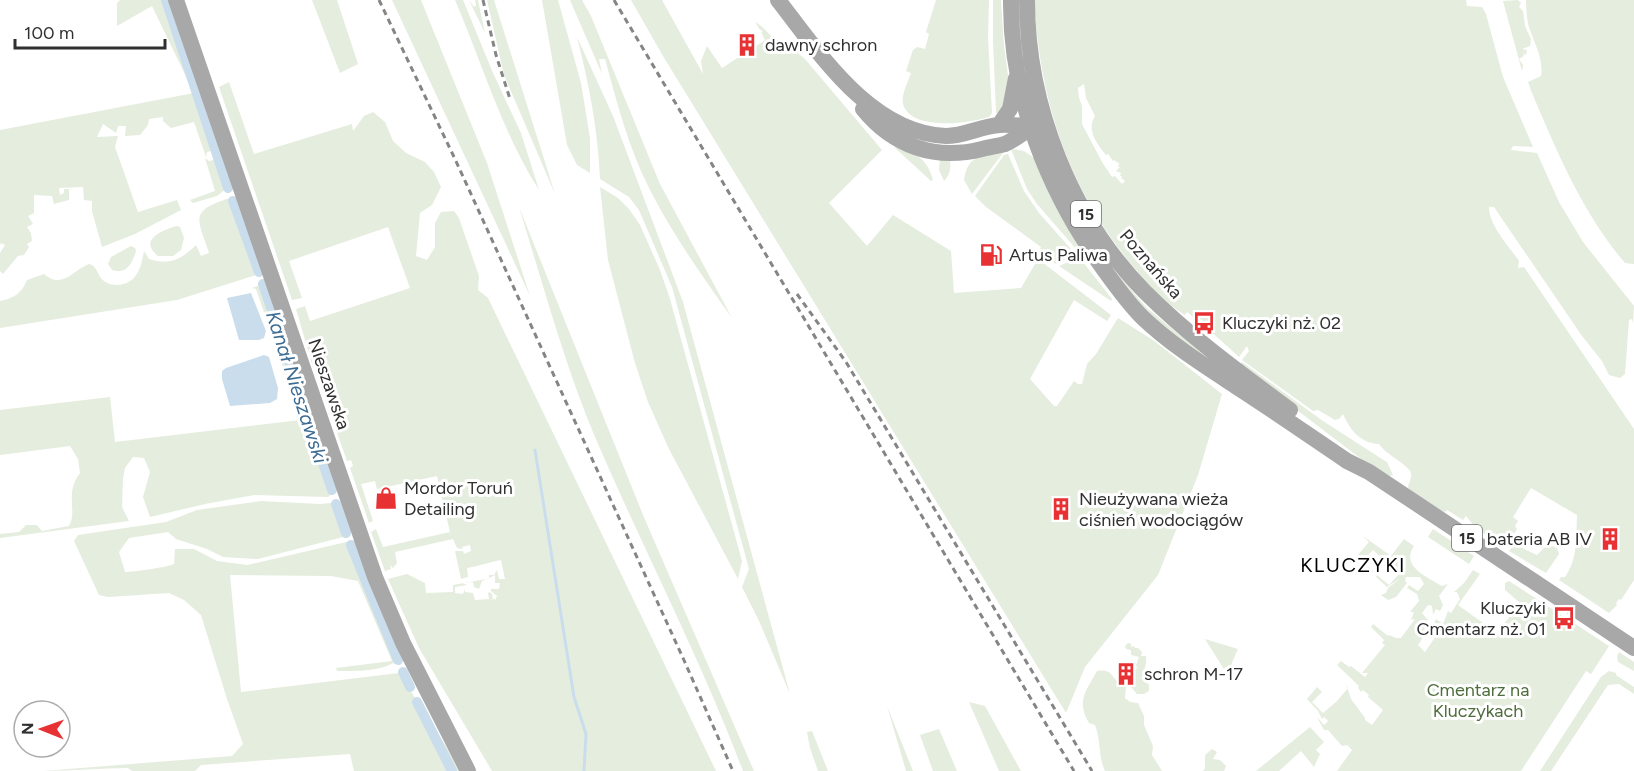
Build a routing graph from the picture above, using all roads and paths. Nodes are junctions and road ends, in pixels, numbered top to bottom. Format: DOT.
graph roads {
  1 [pos="176,0"];
  2 [pos="778,0"];
  3 [pos="1011,0"];
  4 [pos="1027,0"];
  5 [pos="1016,60"];
  6 [pos="854,93"];
  7 [pos="999,125"];
  8 [pos="1039,125"];
  9 [pos="1005,144"];
  10 [pos="1045,165"];
  11 [pos="1369,472"];
  12 [pos="1634,648"];
  13 [pos="468,771"];
  1 -- 13 [label="main road, Nieszawska"];
  2 -- 6 [label="main road, Poznańska / 15"];
  3 -- 5 [label="main road"];
  4 -- 8 [label="main road"];
  5 -- 7 [label="main road"];
  5 -- 8 [label="main road"];
  6 -- 7 [label="main road, Poznańska / 15"];
  6 -- 9 [label="main road, Poznańska / 15"];
  7 -- 8 [label="main road, Poznańska / 15"];
  8 -- 9 [label="main road, Poznańska / 15"];
  8 -- 10 [label="main road, Poznańska / 15"];
  8 -- 11 [label="main road, Poznańska / 15"];
  9 -- 10 [label="main road, Poznańska / 15"];
  10 -- 11 [label="main road, Poznańska / 15"];
  11 -- 12 [label="main road, Poznańska / 15"];
}
